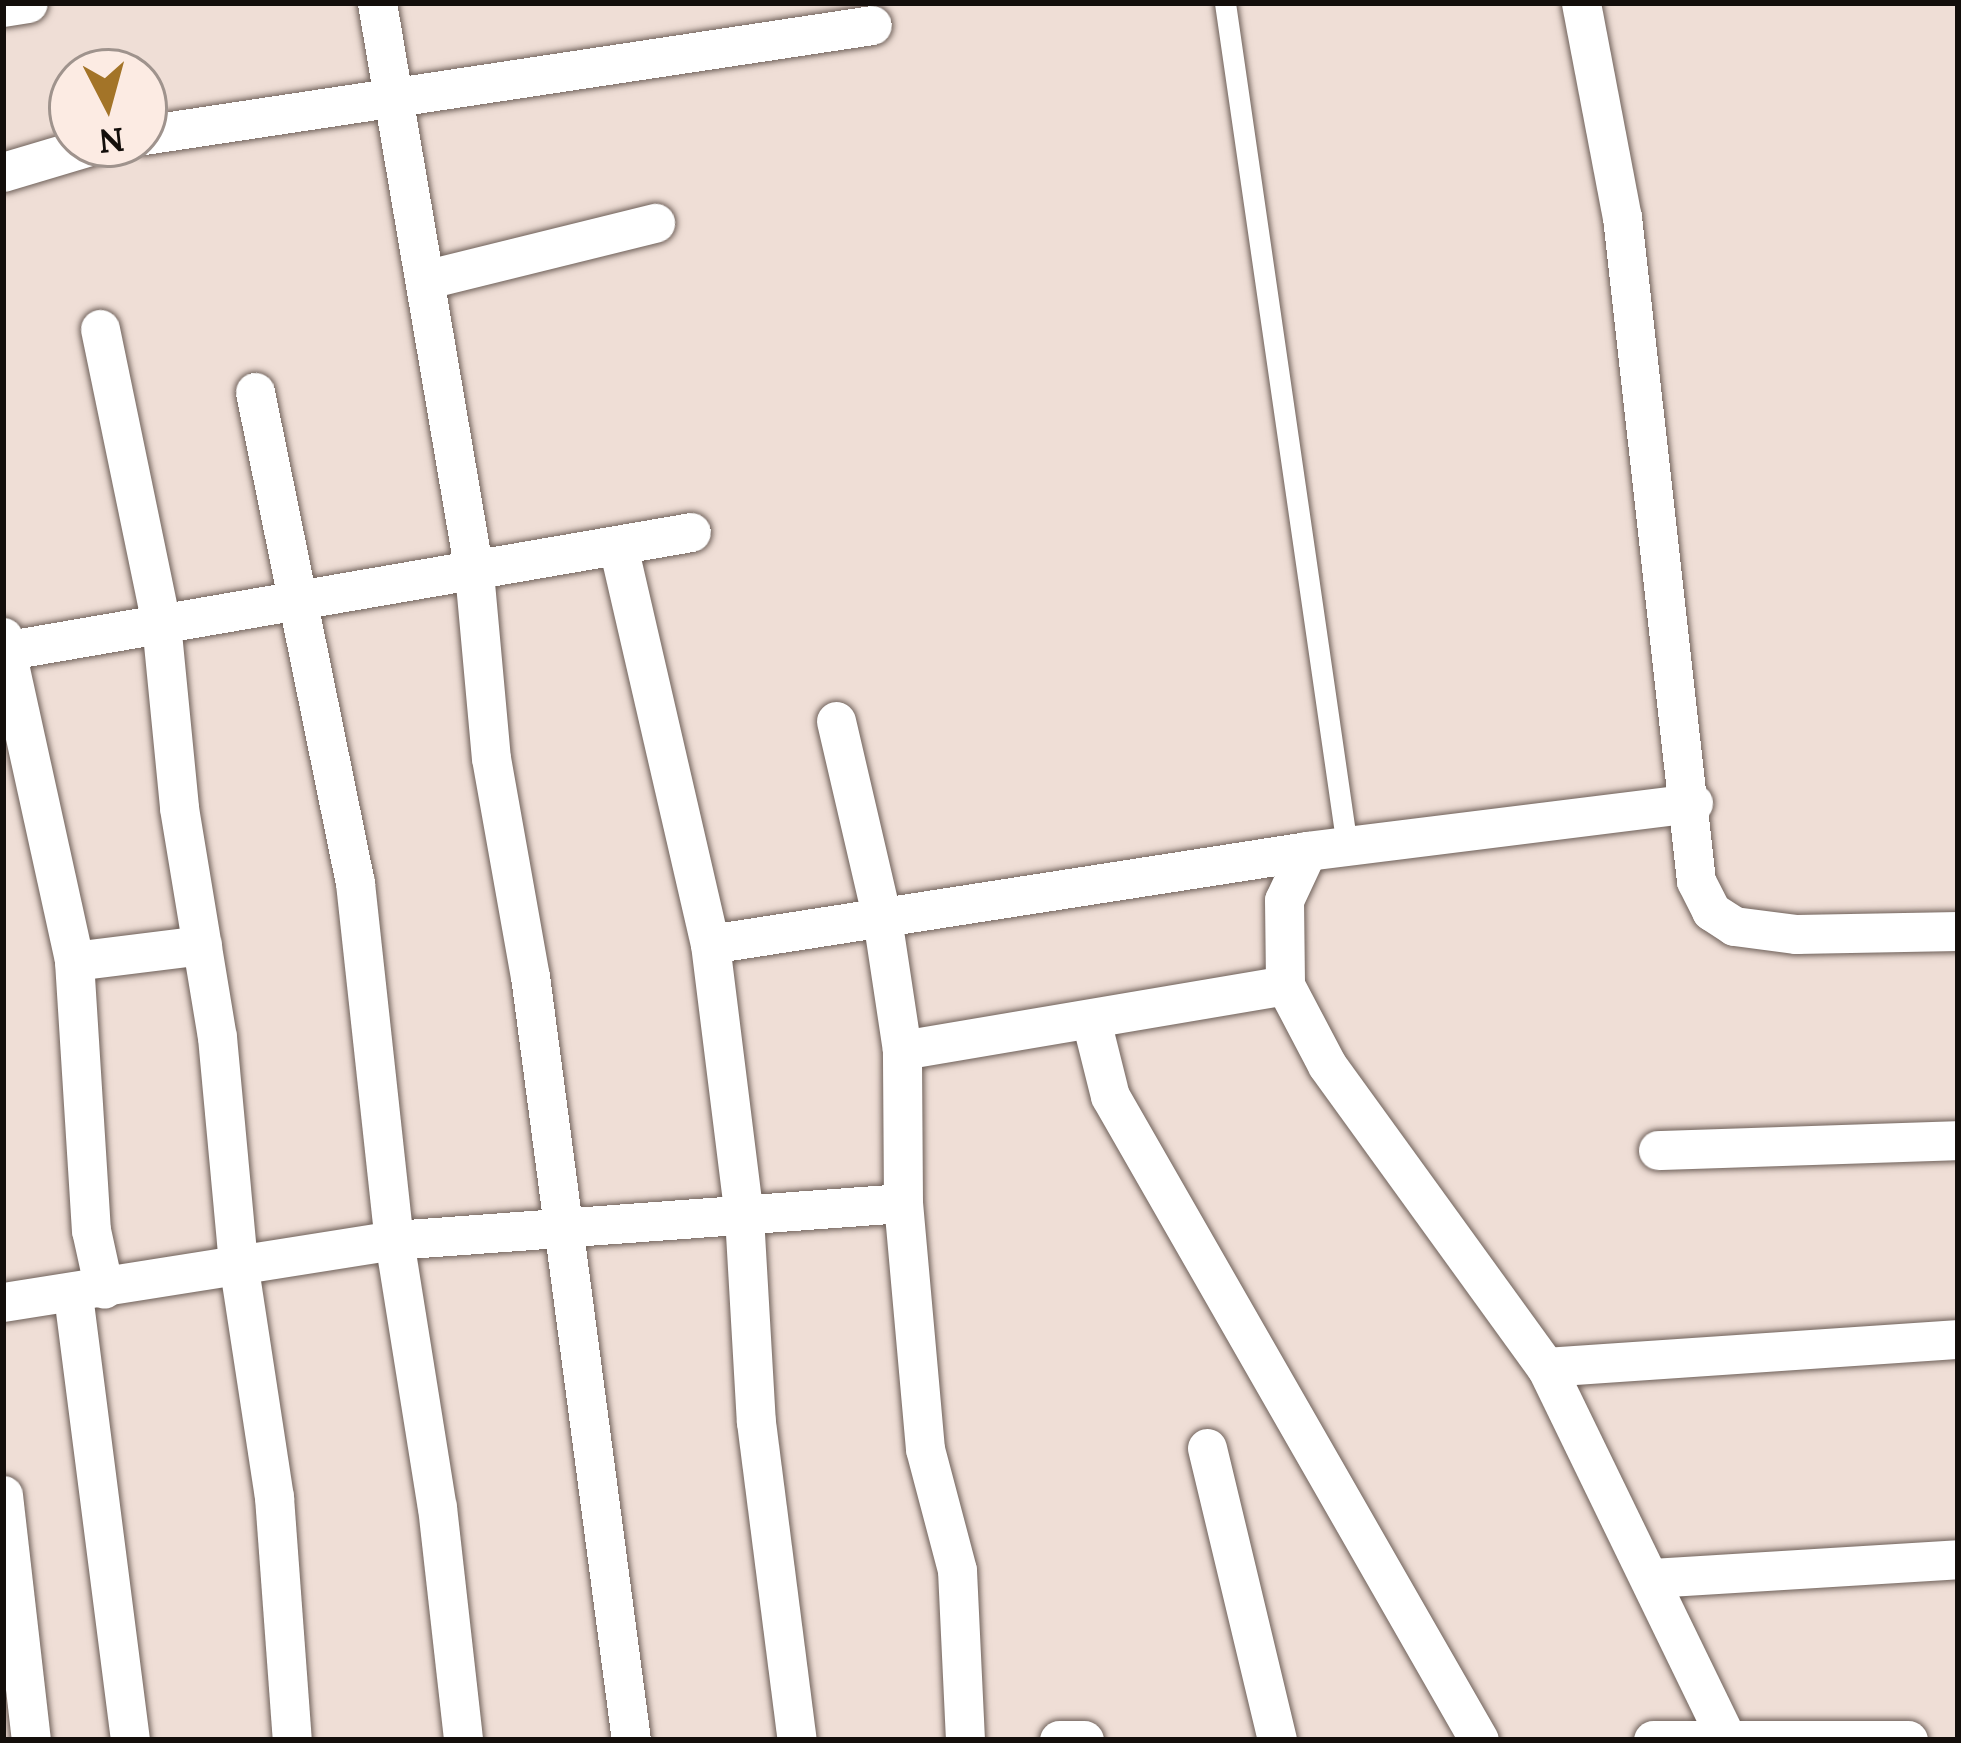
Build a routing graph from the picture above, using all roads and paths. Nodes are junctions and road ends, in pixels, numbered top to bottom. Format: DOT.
graph roads {
  1 [pos="28,3"];
  2 [pos="377,3"];
  3 [pos="1225,3"];
  4 [pos="1581,3"];
  5 [pos="3,7"];
  6 [pos="872,25"];
  7 [pos="390,97"];
  8 [pos="168,131"];
  9 [pos="48,159"];
  10 [pos="3,172"];
  11 [pos="656,224"];
  12 [pos="428,279"];
  13 [pos="100,329"];
  14 [pos="255,392"];
  15 [pos="691,532"];
  16 [pos="618,546"];
  17 [pos="475,572"];
  18 [pos="298,603"];
  19 [pos="161,623"];
  20 [pos="4,646"];
  21 [pos="836,722"];
  22 [pos="1693,803"];
  23 [pos="1347,846"];
  24 [pos="1307,851"];
  25 [pos="882,918"];
  26 [pos="1958,932"];
  27 [pos="710,944"];
  28 [pos="202,945"];
  29 [pos="74,961"];
  30 [pos="1285,985"];
  31 [pos="1091,1019"];
  32 [pos="902,1050"];
  33 [pos="1958,1139"];
  34 [pos="1658,1150"];
  35 [pos="903,1203"];
  36 [pos="744,1216"];
  37 [pos="565,1232"];
  38 [pos="394,1240"];
  39 [pos="238,1262"];
  40 [pos="88,1292"];
  41 [pos="3,1302"];
  42 [pos="1958,1340"];
  43 [pos="1546,1367"];
  44 [pos="1208,1448"];
  45 [pos="3,1496"];
  46 [pos="1958,1559"];
  47 [pos="1651,1578"];
  48 [pos="1724,1734"];
  49 [pos="31,1740"];
  50 [pos="130,1740"];
  51 [pos="292,1740"];
  52 [pos="463,1740"];
  53 [pos="631,1740"];
  54 [pos="796,1740"];
  55 [pos="965,1740"];
  56 [pos="1059,1740"];
  57 [pos="1084,1740"];
  58 [pos="1277,1740"];
  59 [pos="1479,1740"];
  60 [pos="1653,1740"];
  61 [pos="1908,1740"];
  1 -- 5 [label="street"];
  2 -- 7 [label="street"];
  3 -- 23 [label="lane"];
  4 -- 22 [label="street"];
  6 -- 7 [label="street"];
  7 -- 8 [label="street"];
  7 -- 12 [label="street"];
  9 -- 10 [label="street"];
  11 -- 12 [label="street"];
  12 -- 17 [label="street"];
  13 -- 19 [label="street"];
  14 -- 18 [label="street"];
  15 -- 16 [label="street"];
  16 -- 17 [label="street"];
  16 -- 27 [label="street"];
  17 -- 18 [label="street"];
  17 -- 37 [label="street"];
  18 -- 19 [label="street"];
  18 -- 38 [label="street"];
  19 -- 20 [label="street"];
  19 -- 28 [label="street"];
  20 -- 29 [label="street"];
  21 -- 25 [label="street"];
  22 -- 23 [label="street"];
  22 -- 26 [label="street"];
  23 -- 24 [label="street"];
  24 -- 25 [label="street"];
  24 -- 30 [label="street"];
  25 -- 27 [label="street"];
  25 -- 32 [label="street"];
  27 -- 36 [label="street"];
  28 -- 29 [label="street"];
  28 -- 39 [label="street"];
  29 -- 40 [label="street"];
  30 -- 31 [label="street"];
  30 -- 43 [label="street"];
  31 -- 32 [label="street"];
  31 -- 59 [label="street"];
  32 -- 35 [label="street"];
  33 -- 34 [label="street"];
  35 -- 36 [label="street"];
  35 -- 55 [label="street"];
  36 -- 37 [label="street"];
  36 -- 54 [label="street"];
  37 -- 38 [label="street"];
  37 -- 53 [label="street"];
  38 -- 39 [label="street"];
  38 -- 52 [label="street"];
  39 -- 40 [label="street"];
  39 -- 51 [label="street"];
  40 -- 41 [label="street"];
  40 -- 50 [label="street"];
  42 -- 43 [label="street"];
  43 -- 47 [label="street"];
  44 -- 58 [label="street"];
  45 -- 49 [label="street"];
  46 -- 47 [label="street"];
  47 -- 48 [label="street"];
  48 -- 60 [label="street"];
  48 -- 61 [label="street"];
  56 -- 57 [label="street"];
}
